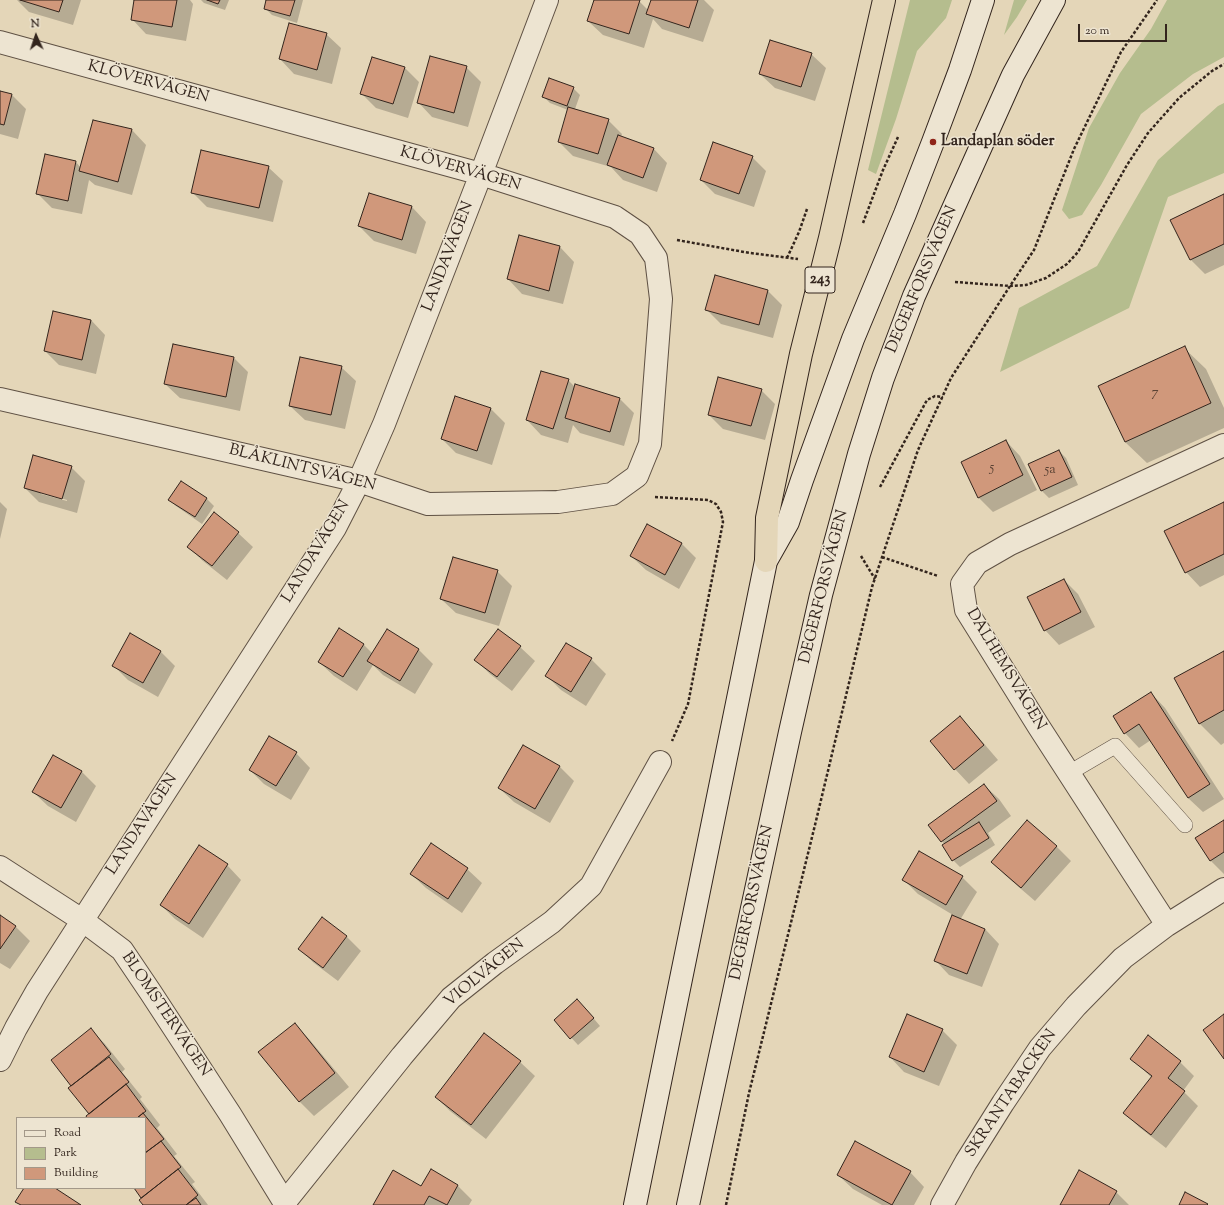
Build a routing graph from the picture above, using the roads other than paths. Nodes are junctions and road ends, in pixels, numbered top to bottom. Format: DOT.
graph roads {
  1 [pos="547,0"];
  2 [pos="884,0"];
  3 [pos="983,0"];
  4 [pos="1054,0"];
  5 [pos="0,42"];
  6 [pos="481,174"];
  7 [pos="0,399"];
  8 [pos="1224,445"];
  9 [pos="358,481"];
  10 [pos="610,494"];
  11 [pos="766,561"];
  12 [pos="660,762"];
  13 [pos="1069,773"];
  14 [pos="1185,825"];
  15 [pos="0,867"];
  16 [pos="1224,889"];
  17 [pos="82,920"];
  18 [pos="1167,925"];
  19 [pos="0,1060"];
  20 [pos="286,1203"];
  21 [pos="636,1205"];
  22 [pos="688,1205"];
  23 [pos="942,1205"];
  1 -- 6 [label="street, LANDAVÄGEN"];
  2 -- 11 [label="highway, 243"];
  3 -- 11 [label="street"];
  4 -- 22 [label="street, DEGERFORSVÄGEN"];
  5 -- 6 [label="street, KLÖVERVÄGEN"];
  6 -- 9 [label="street, LANDAVÄGEN"];
  6 -- 10 [label="street, KLÖVERVÄGEN"];
  7 -- 9 [label="street, BLÅKLINTSVÄGEN"];
  8 -- 13 [label="street, DALHEMSVÄGEN"];
  9 -- 10 [label="street, BLÅKLINTSVÄGEN"];
  9 -- 17 [label="street, LANDAVÄGEN"];
  11 -- 21 [label="street"];
  12 -- 20 [label="street, VIOLVÄGEN"];
  13 -- 14 [label="lane"];
  13 -- 18 [label="street, DALHEMSVÄGEN"];
  15 -- 17 [label="street, BLOMSTERVÄGEN"];
  16 -- 18 [label="street, SKRANTABACKEN"];
  17 -- 19 [label="street, LANDAVÄGEN"];
  17 -- 20 [label="street, BLOMSTERVÄGEN"];
  18 -- 23 [label="street, SKRANTABACKEN"];
}
